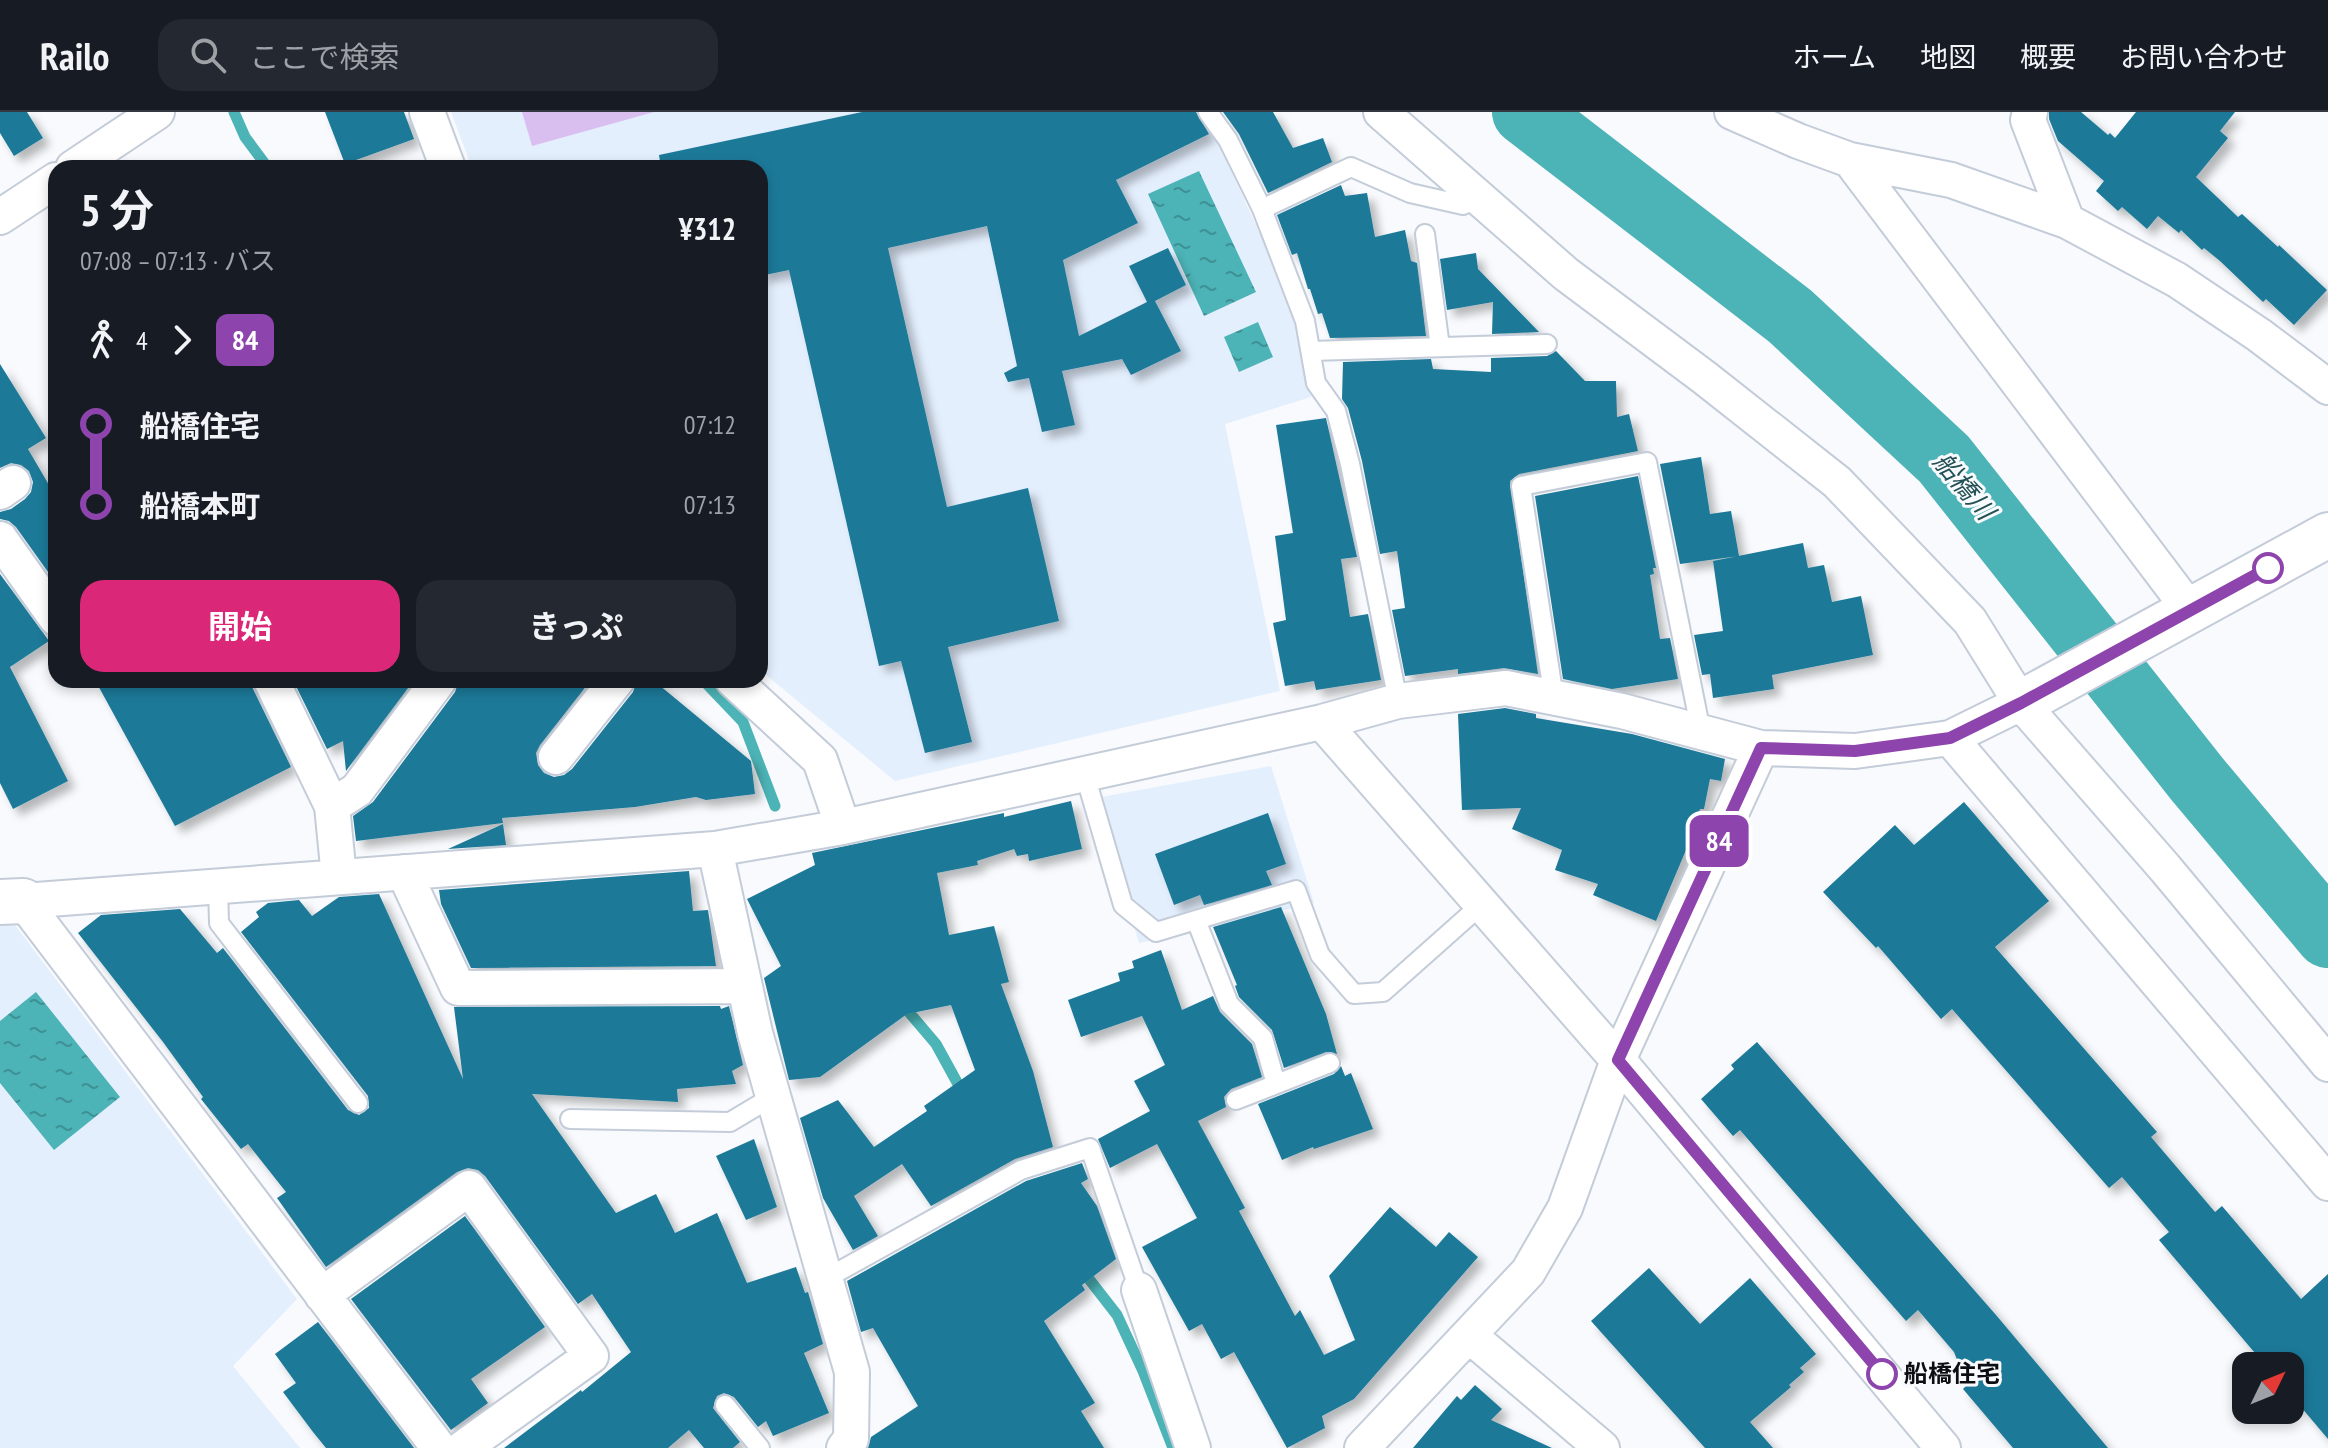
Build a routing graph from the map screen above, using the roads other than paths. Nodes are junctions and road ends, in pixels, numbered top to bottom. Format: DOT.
graph roads {
  1 [pos="157,112"];
  2 [pos="427,112"];
  3 [pos="1208,112"];
  4 [pos="1381,112"];
  5 [pos="1732,112"];
  6 [pos="2030,112"];
  7 [pos="122,122"];
  8 [pos="82,160"];
  9 [pos="445,160"];
  10 [pos="1850,160"];
  11 [pos="48,185"];
  12 [pos="1479,197"];
  13 [pos="1262,209"];
  14 [pos="0,217"];
  15 [pos="2067,221"];
  16 [pos="1425,234"];
  17 [pos="1547,344"];
  18 [pos="1440,347"];
  19 [pos="1311,351"];
  20 [pos="2328,387"];
  21 [pos="2328,535"];
  22 [pos="0,539"];
  23 [pos="48,607"];
  24 [pos="2190,610"];
  25 [pos="280,688"];
  26 [pos="433,688"];
  27 [pos="611,688"];
  28 [pos="742,688"];
  29 [pos="1554,698"];
  30 [pos="1398,701"];
  31 [pos="2021,703"];
  32 [pos="1322,722"];
  33 [pos="1701,732"];
  34 [pos="1950,738"];
  35 [pos="1761,748"];
  36 [pos="556,757"];
  37 [pos="1085,775"];
  38 [pos="332,806"];
  39 [pos="843,827"];
  40 [pos="715,849"];
  41 [pos="404,872"];
  42 [pos="339,877"];
  43 [pos="218,886"];
  44 [pos="12,902"];
  45 [pos="1482,904"];
  46 [pos="1196,920"];
  47 [pos="744,986"];
  48 [pos="1618,1060"];
  49 [pos="1330,1063"];
  50 [pos="2328,1064"];
  51 [pos="1276,1084"];
  52 [pos="772,1097"];
  53 [pos="1236,1100"];
  54 [pos="358,1103"];
  55 [pos="570,1119"];
  56 [pos="2328,1183"];
  57 [pos="825,1279"];
  58 [pos="1139,1290"];
  59 [pos="322,1295"];
  60 [pos="1470,1336"];
  61 [pos="725,1405"];
  62 [pos="439,1448"];
  63 [pos="463,1448"];
  64 [pos="760,1448"];
  65 [pos="844,1448"];
  66 [pos="1193,1448"];
  67 [pos="1362,1448"];
  68 [pos="1602,1448"];
  69 [pos="1943,1448"];
  1 -- 7 [label="street"];
  2 -- 9 [label="street"];
  3 -- 13 [label="lane"];
  4 -- 12 [label="street"];
  5 -- 10 [label="street"];
  6 -- 15 [label="street"];
  7 -- 8 [label="street"];
  10 -- 15 [label="street"];
  10 -- 24 [label="street"];
  11 -- 14 [label="street"];
  12 -- 13 [label="lane"];
  12 -- 31 [label="street"];
  13 -- 19 [label="lane"];
  15 -- 20 [label="street"];
  16 -- 18 [label="lane"];
  17 -- 18 [label="lane"];
  18 -- 19 [label="lane"];
  19 -- 30 [label="lane"];
  21 -- 24 [label="street"];
  22 -- 23 [label="street"];
  24 -- 31 [label="street"];
  25 -- 38 [label="street"];
  26 -- 38 [label="street"];
  27 -- 36 [label="street"];
  28 -- 39 [label="street"];
  29 -- 30 [label="street"];
  29 -- 33 [label="street"];
  29 -- 33 [label="lane"];
  30 -- 32 [label="street"];
  31 -- 34 [label="street"];
  31 -- 50 [label="street"];
  32 -- 37 [label="street"];
  32 -- 45 [label="street"];
  33 -- 35 [label="street"];
  34 -- 35 [label="street"];
  34 -- 56 [label="street"];
  35 -- 48 [label="street"];
  37 -- 39 [label="street"];
  37 -- 46 [label="lane"];
  38 -- 42 [label="street"];
  39 -- 40 [label="street"];
  40 -- 41 [label="street"];
  40 -- 47 [label="street"];
  41 -- 42 [label="street"];
  41 -- 47 [label="street"];
  42 -- 43 [label="street"];
  43 -- 44 [label="street"];
  43 -- 54 [label="lane"];
  44 -- 59 [label="street"];
  45 -- 46 [label="lane"];
  45 -- 48 [label="street"];
  46 -- 51 [label="lane"];
  47 -- 52 [label="street"];
  48 -- 60 [label="street"];
  48 -- 69 [label="street"];
  49 -- 51 [label="lane"];
  51 -- 53 [label="lane"];
  52 -- 55 [label="lane"];
  52 -- 57 [label="street"];
  57 -- 58 [label="lane"];
  57 -- 65 [label="street"];
  58 -- 66 [label="street"];
  59 -- 62 [label="street"];
  59 -- 63 [label="street"];
  60 -- 67 [label="street"];
  60 -- 68 [label="street"];
  61 -- 64 [label="lane"];
}
